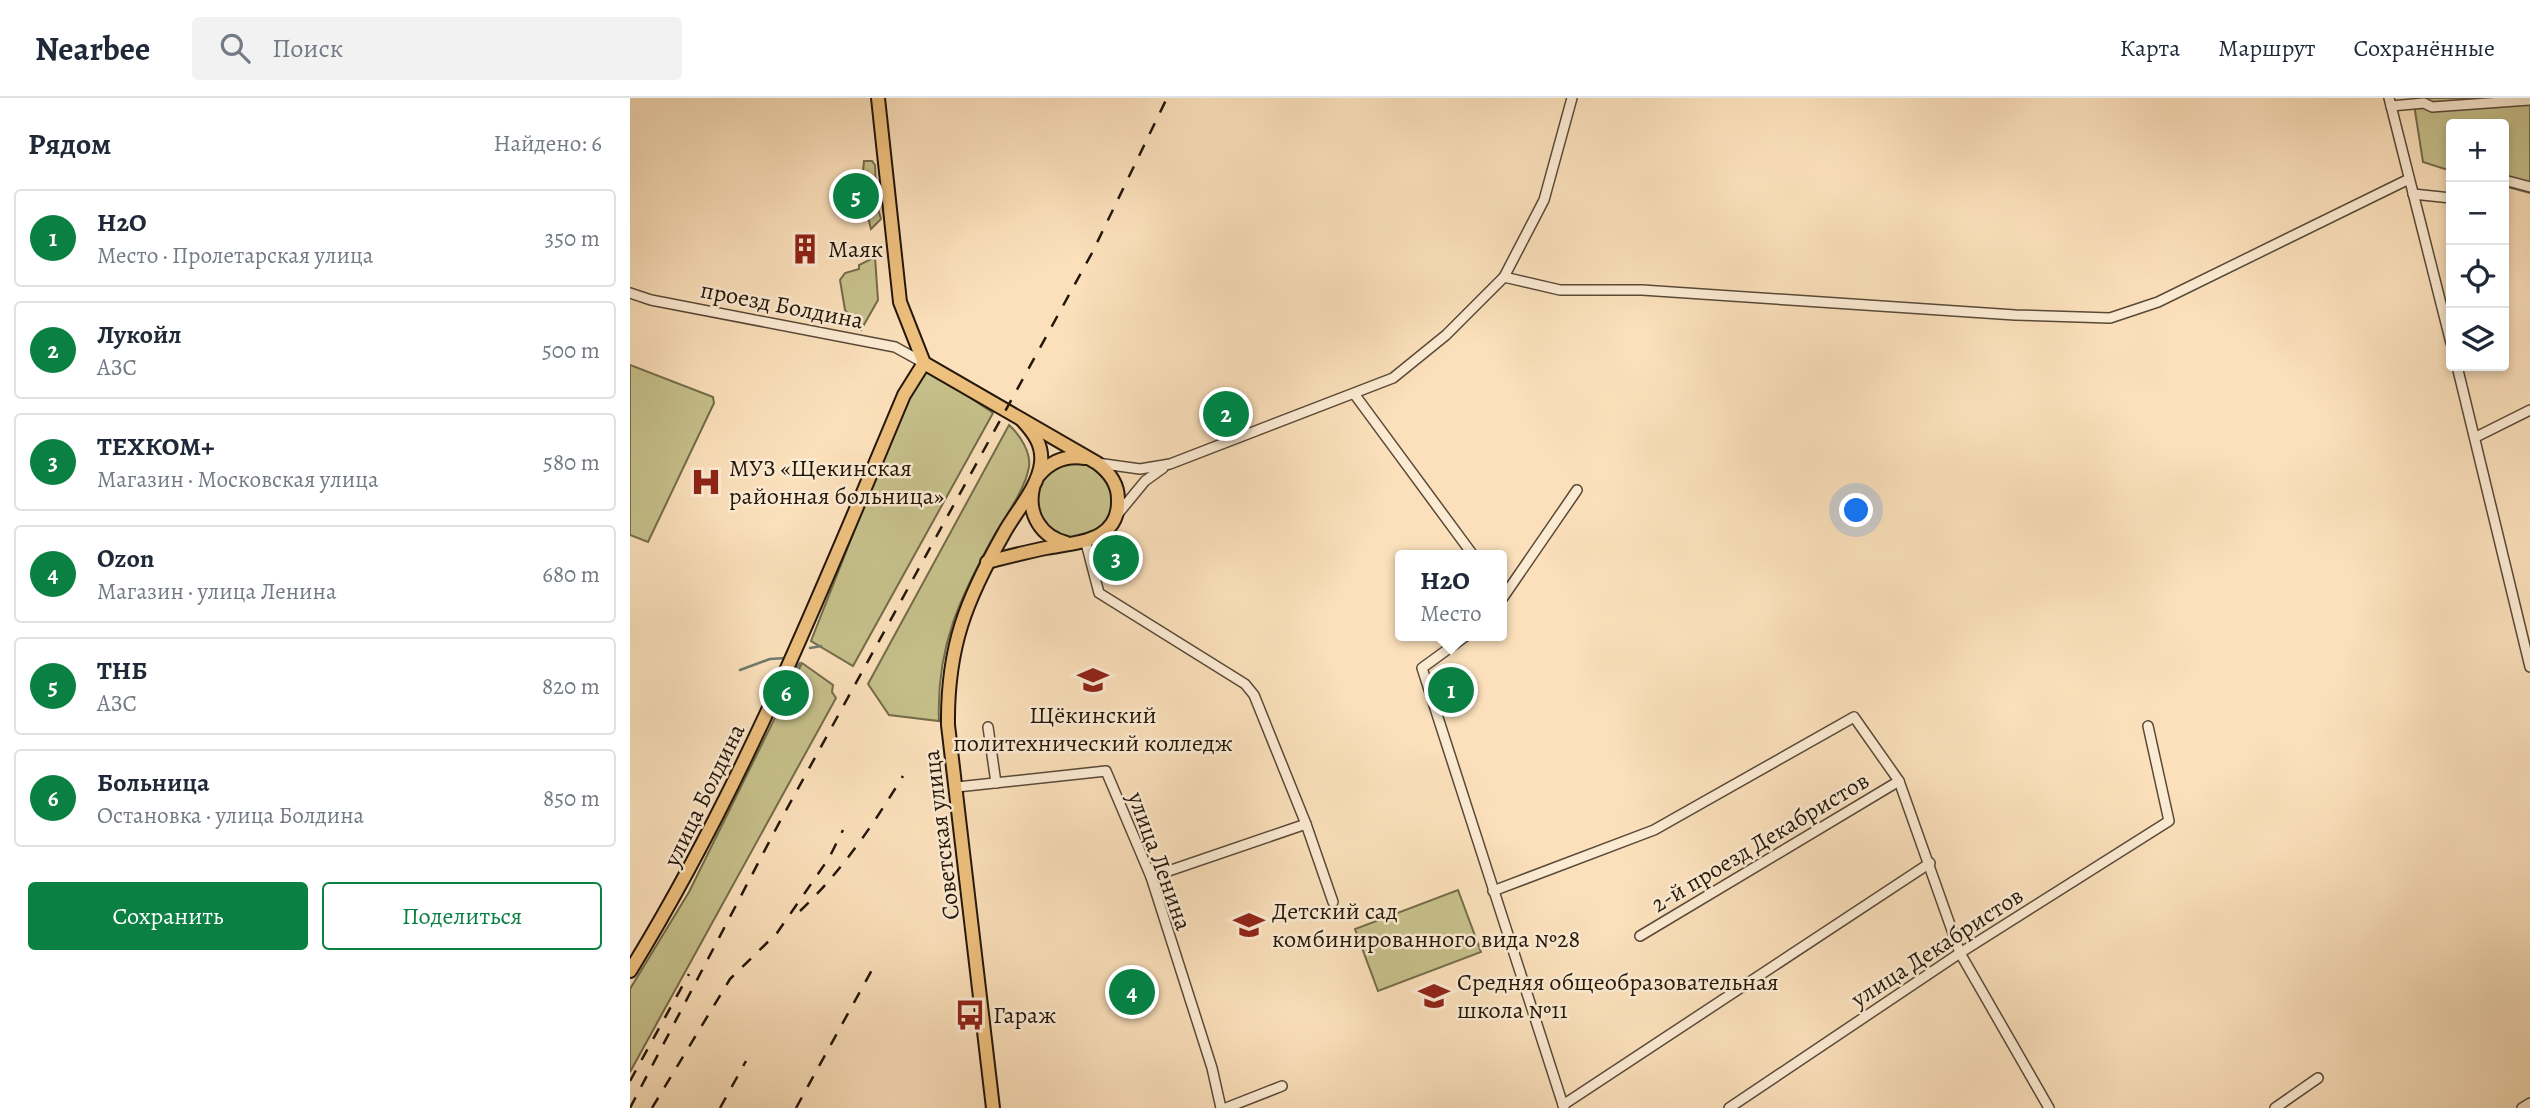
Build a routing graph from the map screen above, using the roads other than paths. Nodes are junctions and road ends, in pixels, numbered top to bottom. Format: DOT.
graph roads {
  1 [pos="878,98"];
  2 [pos="1572,98"];
  3 [pos="2530,100"];
  4 [pos="2390,102"];
  5 [pos="2409,180"];
  6 [pos="2509,181"];
  7 [pos="2530,187"];
  8 [pos="2413,194"];
  9 [pos="2446,197"];
  10 [pos="1504,277"];
  11 [pos="630,293"];
  12 [pos="2446,324"];
  13 [pos="925,363"];
  14 [pos="2458,371"];
  15 [pos="1355,395"];
  16 [pos="2530,410"];
  17 [pos="1022,421"];
  18 [pos="2476,437"];
  19 [pos="1093,461"];
  20 [pos="1170,464"];
  21 [pos="1035,482"];
  22 [pos="1577,490"];
  23 [pos="1112,523"];
  24 [pos="1082,543"];
  25 [pos="1469,550"];
  26 [pos="987,562"];
  27 [pos="1507,591"];
  28 [pos="1459,641"];
  29 [pos="2530,667"];
  30 [pos="2148,726"];
  31 [pos="988,727"];
  32 [pos="1899,781"];
  33 [pos="996,783"];
  34 [pos="957,787"];
  35 [pos="1306,824"];
  36 [pos="1930,863"];
  37 [pos="1151,877"];
  38 [pos="1493,891"];
  39 [pos="1333,902"];
  40 [pos="1640,936"];
  41 [pos="1960,953"];
  42 [pos="630,971"];
  43 [pos="2318,1078"];
  44 [pos="1282,1086"];
  45 [pos="2530,1103"];
  46 [pos="1563,1107"];
  47 [pos="993,1108"];
  48 [pos="1224,1108"];
  49 [pos="1729,1108"];
  50 [pos="2049,1108"];
  51 [pos="2274,1108"];
  52 [pos="2522,1108"];
  1 -- 13 [label="main road"];
  2 -- 10 [label="street"];
  3 -- 4 [label="street"];
  4 -- 5 [label="street"];
  5 -- 8 [label="street"];
  5 -- 10 [label="street"];
  6 -- 7 [label="street"];
  8 -- 9 [label="street"];
  8 -- 12 [label="street"];
  10 -- 15 [label="street"];
  11 -- 13 [label="street, проезд Болдина"];
  13 -- 17 [label="main road"];
  13 -- 42 [label="main road, улица Болдина"];
  14 -- 18 [label="street"];
  15 -- 20 [label="street"];
  15 -- 25 [label="street"];
  16 -- 18 [label="street"];
  17 -- 19 [label="main road"];
  17 -- 21 [label="main road"];
  18 -- 29 [label="street"];
  19 -- 20 [label="street"];
  19 -- 21 [label="main road"];
  19 -- 23 [label="main road"];
  20 -- 23 [label="street"];
  21 -- 24 [label="main road"];
  21 -- 26 [label="main road, Советская улица"];
  22 -- 27 [label="street"];
  23 -- 24 [label="main road"];
  24 -- 26 [label="main road"];
  24 -- 35 [label="street"];
  26 -- 34 [label="main road, Советская улица"];
  28 -- 38 [label="street"];
  30 -- 41 [label="street, улица Декабристов"];
  31 -- 33 [label="street"];
  32 -- 36 [label="street"];
  32 -- 38 [label="street"];
  32 -- 40 [label="street, 2-й проезд Декабристов"];
  33 -- 34 [label="street, улица Ленина"];
  33 -- 37 [label="street, улица Ленина"];
  34 -- 47 [label="main road, Советская улица"];
  35 -- 37 [label="street"];
  35 -- 39 [label="street"];
  36 -- 41 [label="street"];
  36 -- 46 [label="street"];
  37 -- 48 [label="street, улица Ленина"];
  38 -- 46 [label="street"];
  41 -- 49 [label="street, улица Декабристов"];
  41 -- 50 [label="street"];
  43 -- 51 [label="street"];
  44 -- 48 [label="street"];
  45 -- 52 [label="street"];
}
